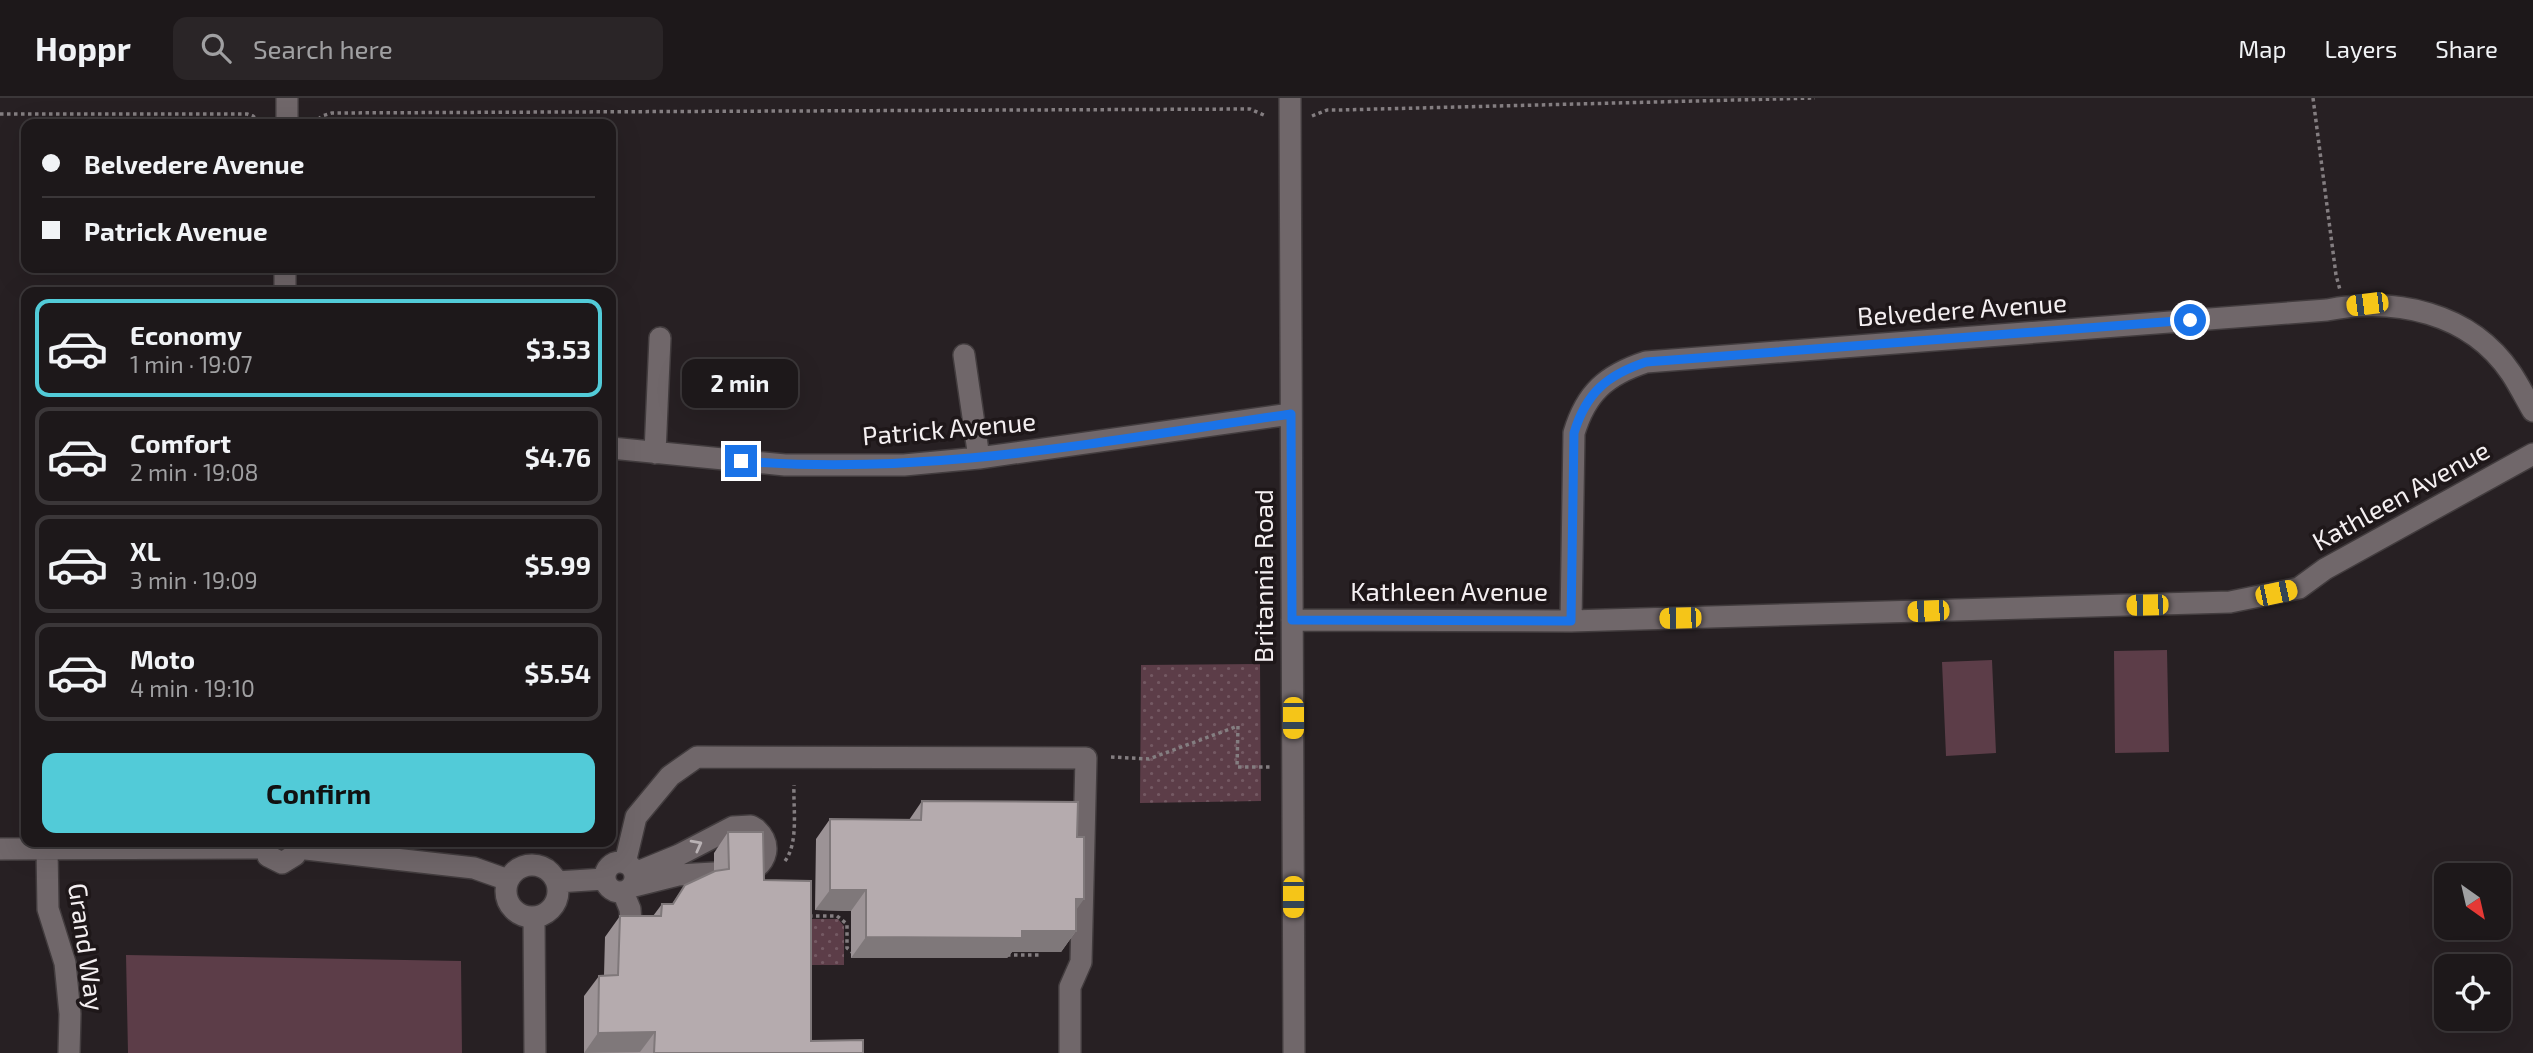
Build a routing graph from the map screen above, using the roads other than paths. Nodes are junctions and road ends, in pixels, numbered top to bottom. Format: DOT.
graph roads {
  1 [pos="287,98"];
  2 [pos="1290,98"];
  3 [pos="287,119"];
  4 [pos="660,338"];
  5 [pos="964,355"];
  6 [pos="2533,411"];
  7 [pos="1291,414"];
  8 [pos="616,449"];
  9 [pos="655,453"];
  10 [pos="2533,454"];
  11 [pos="979,458"];
  12 [pos="1292,620"];
  13 [pos="1571,621"];
  14 [pos="156,847"];
  15 [pos="267,847"];
  16 [pos="296,847"];
  17 [pos="312,847"];
  18 [pos="0,849"];
  19 [pos="47,849"];
  20 [pos="750,872"];
  21 [pos="714,873"];
  22 [pos="629,879"];
  23 [pos="508,880"];
  24 [pos="557,882"];
  25 [pos="534,918"];
  26 [pos="632,937"];
  27 [pos="69,1053"];
  28 [pos="535,1053"];
  29 [pos="1070,1053"];
  30 [pos="1294,1053"];
  1 -- 3 [label="street"];
  2 -- 7 [label="street, Britannia Road"];
  4 -- 9 [label="street"];
  5 -- 11 [label="street"];
  6 -- 13 [label="street, Belvedere Avenue"];
  7 -- 11 [label="street, Patrick Avenue"];
  7 -- 12 [label="street, Britannia Road"];
  8 -- 9 [label="street, Patrick Avenue"];
  9 -- 11 [label="street, Patrick Avenue"];
  10 -- 13 [label="street, Kathleen Avenue"];
  12 -- 13 [label="street, Kathleen Avenue"];
  12 -- 30 [label="street, Britannia Road"];
  14 -- 19 [label="street"];
  15 -- 16 [label="street"];
  17 -- 23 [label="street"];
  18 -- 19 [label="street"];
  19 -- 27 [label="street, Grand Way"];
  22 -- 20 [label="street, one-way"];
  21 -- 22 [label="street"];
  22 -- 24 [label="street"];
  22 -- 26 [label="street"];
  22 -- 29 [label="street"];
  23 -- 24 [label="street"];
  23 -- 25 [label="street"];
  24 -- 25 [label="street"];
  25 -- 28 [label="street"];
}
